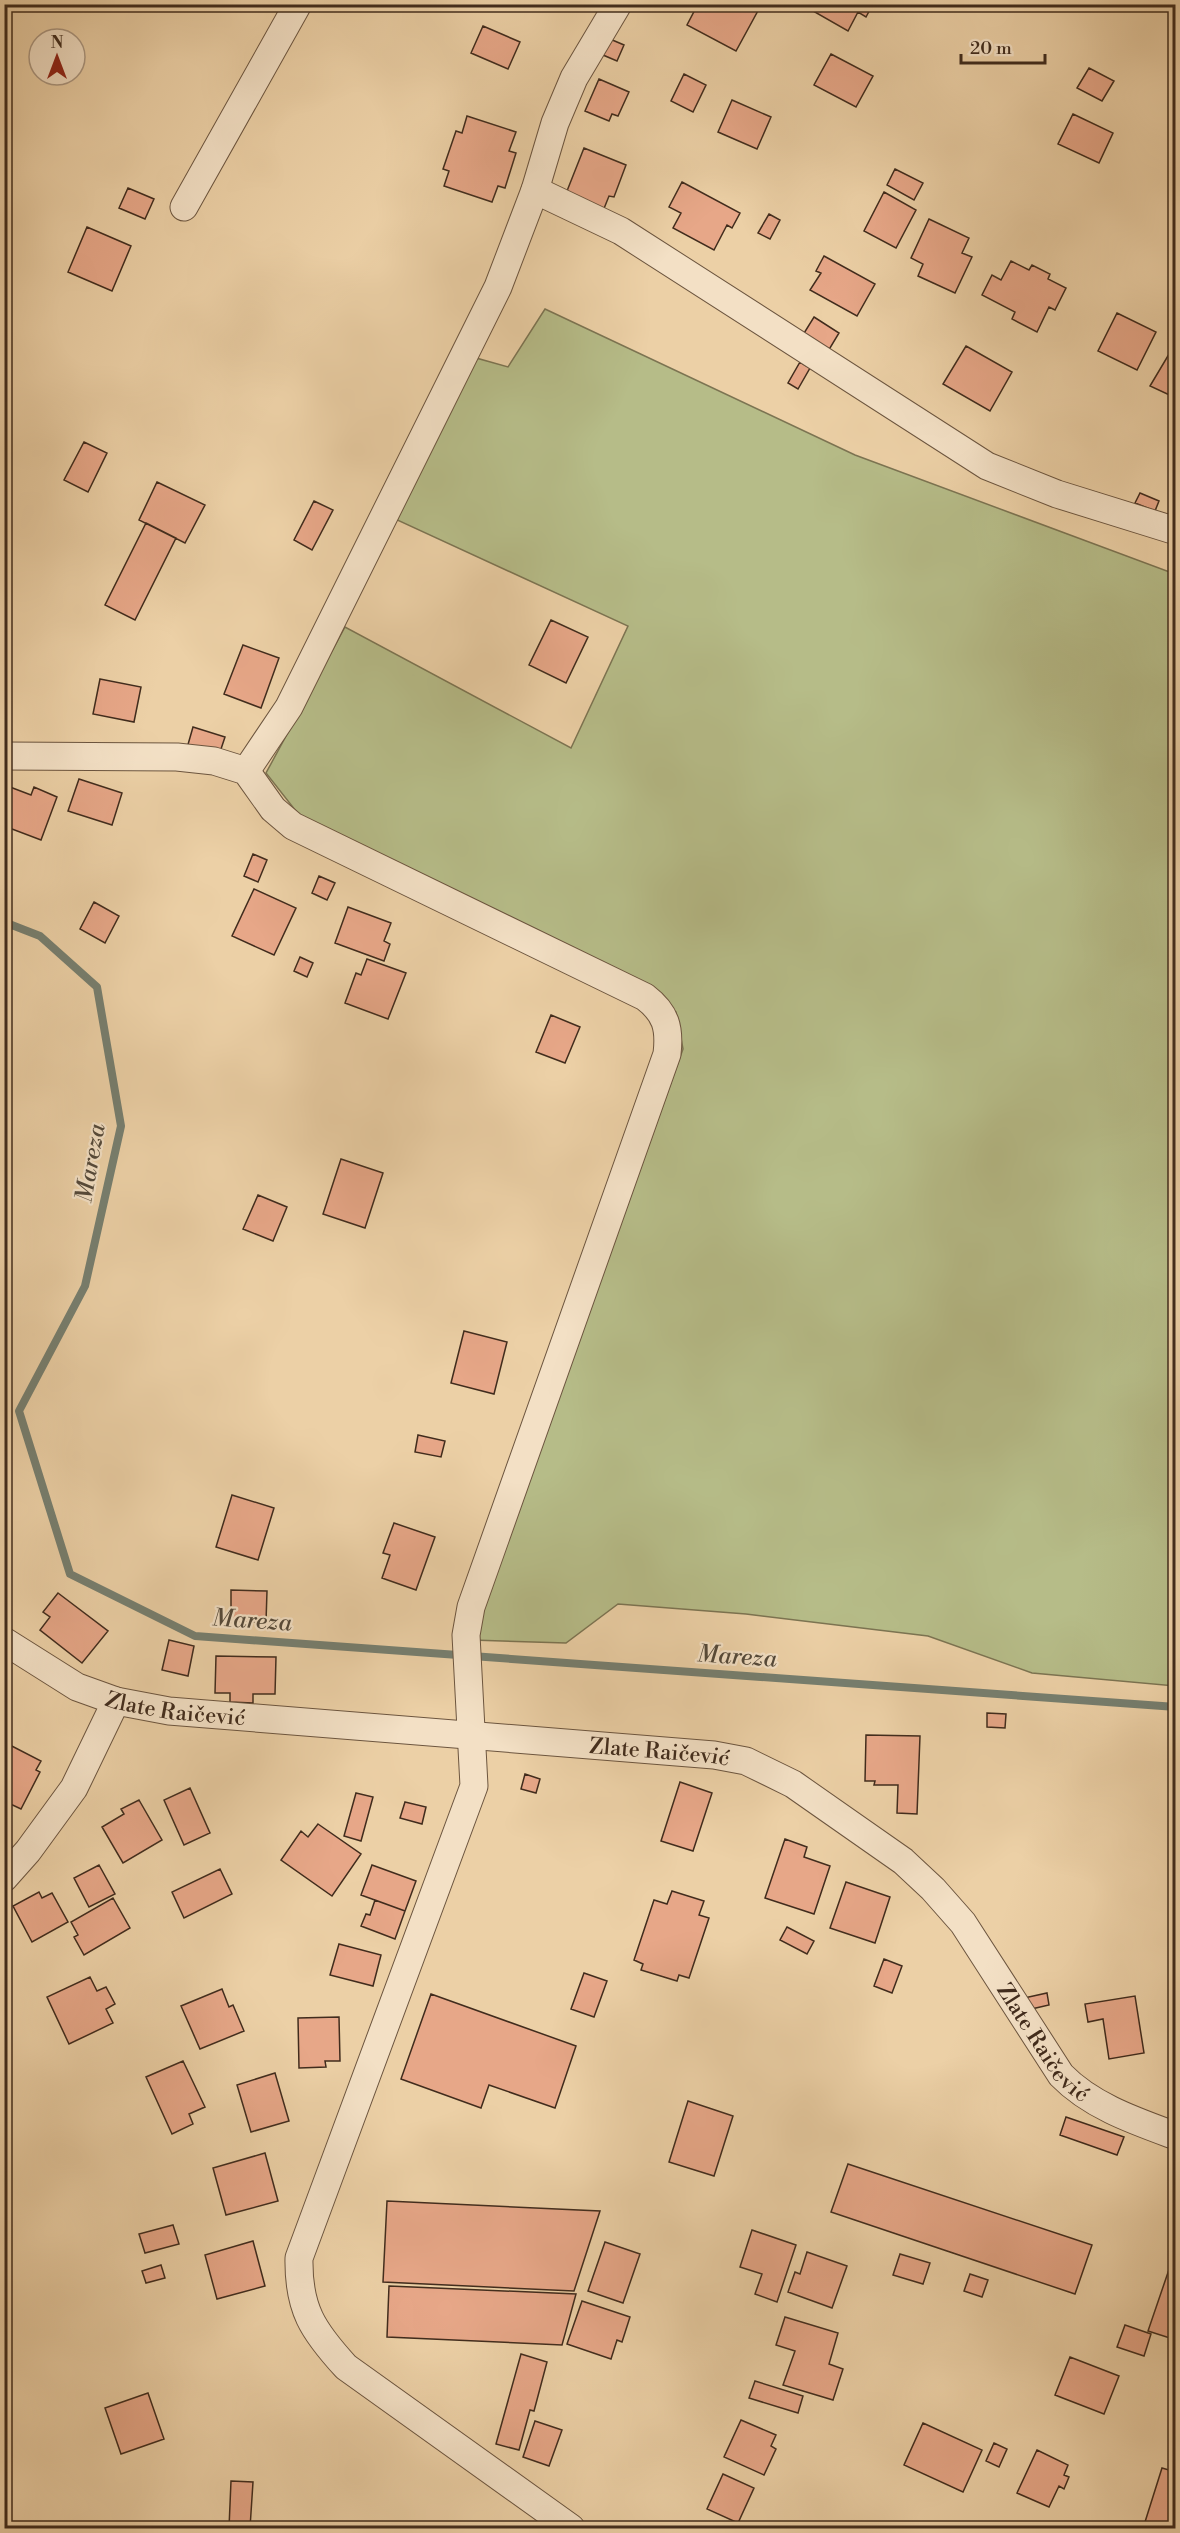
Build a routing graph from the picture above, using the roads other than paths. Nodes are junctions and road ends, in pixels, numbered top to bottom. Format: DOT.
graph roads {
  1 [pos="298,4"];
  2 [pos="618,4"];
  3 [pos="536,190"];
  4 [pos="184,207"];
  5 [pos="1176,531"];
  6 [pos="4,756"];
  7 [pos="246,771"];
  8 [pos="4,1641"];
  9 [pos="116,1701"];
  10 [pos="472,1737"];
  11 [pos="4,1878"];
  12 [pos="1176,2136"];
  13 [pos="562,2526"];
  1 -- 4 [label="street"];
  2 -- 3 [label="street"];
  3 -- 5 [label="street"];
  3 -- 7 [label="street"];
  6 -- 7 [label="street"];
  7 -- 10 [label="street"];
  8 -- 9 [label="street, Zlate Raičević"];
  9 -- 10 [label="street, Zlate Raičević"];
  9 -- 11 [label="street"];
  10 -- 12 [label="street, Zlate Raičević"];
  10 -- 13 [label="street"];
}
